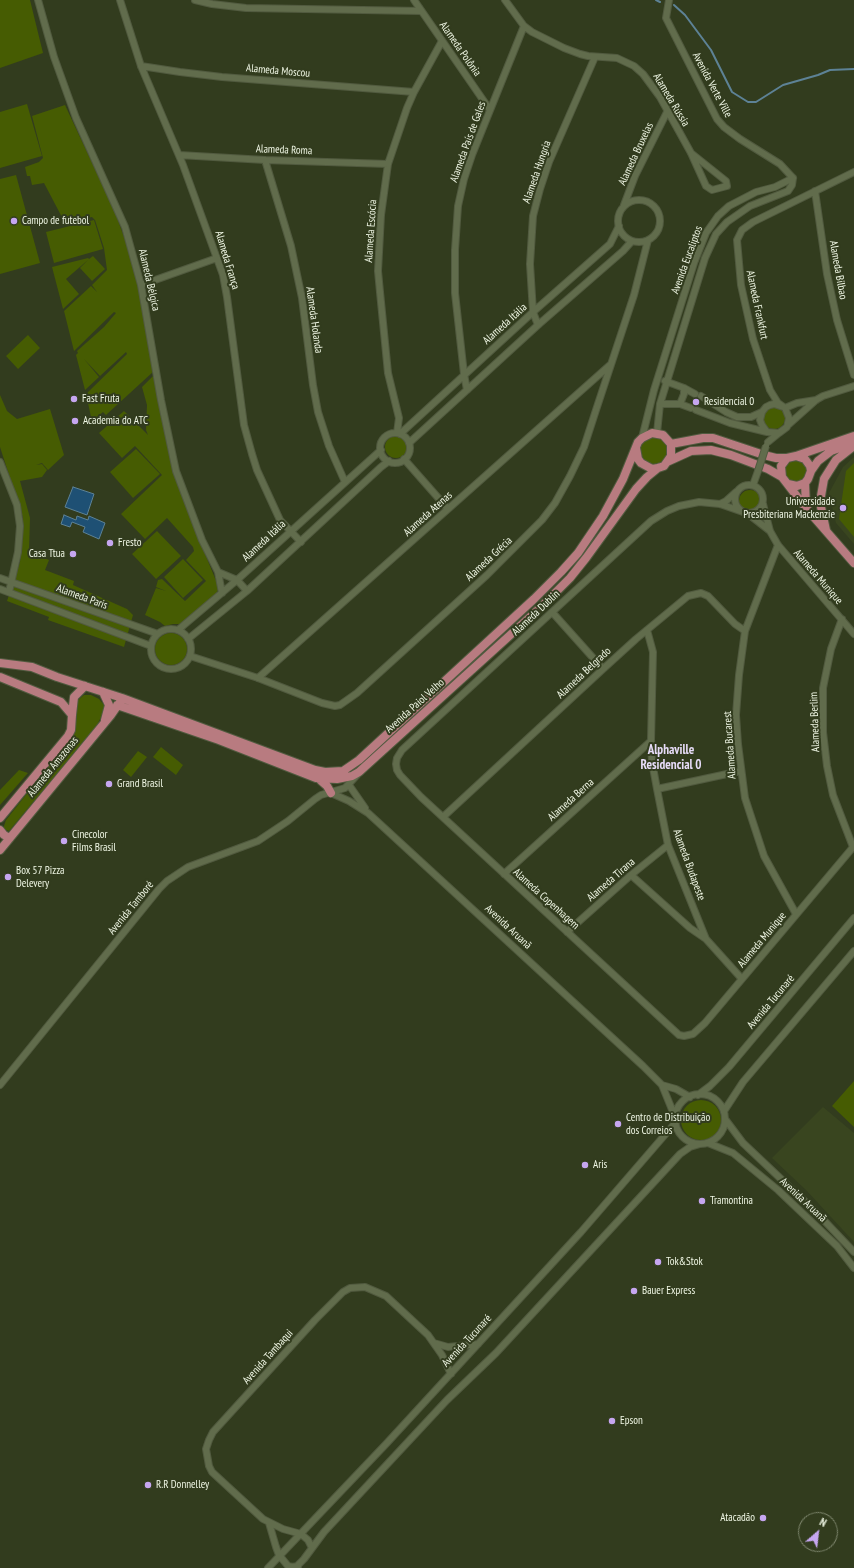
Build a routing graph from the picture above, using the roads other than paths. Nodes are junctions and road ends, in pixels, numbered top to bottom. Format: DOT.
graph roads {
  1 [pos="38,0"];
  2 [pos="120,0"];
  3 [pos="195,0"];
  4 [pos="414,0"];
  5 [pos="505,0"];
  6 [pos="669,0"];
  7 [pos="421,11"];
  8 [pos="524,26"];
  9 [pos="442,41"];
  10 [pos="595,57"];
  11 [pos="141,66"];
  12 [pos="414,92"];
  13 [pos="490,110"];
  14 [pos="667,112"];
  15 [pos="691,152"];
  16 [pos="179,155"];
  17 [pos="265,160"];
  18 [pos="388,164"];
  19 [pos="854,172"];
  20 [pos="793,178"];
  21 [pos="815,191"];
  22 [pos="624,205"];
  23 [pos="618,226"];
  24 [pos="648,240"];
  25 [pos="632,241"];
  26 [pos="217,258"];
  27 [pos="141,285"];
  28 [pos="533,312"];
  29 [pos="538,325"];
  30 [pos="611,364"];
  31 [pos="464,374"];
  32 [pos="854,376"];
  33 [pos="657,380"];
  34 [pos="667,382"];
  35 [pos="854,386"];
  36 [pos="684,388"];
  37 [pos="467,390"];
  38 [pos="770,390"];
  39 [pos="816,400"];
  40 [pos="660,404"];
  41 [pos="680,404"];
  42 [pos="784,407"];
  43 [pos="764,410"];
  44 [pos="787,427"];
  45 [pos="768,432"];
  46 [pos="398,433"];
  47 [pos="657,433"];
  48 [pos="779,433"];
  49 [pos="642,438"];
  50 [pos="852,439"];
  51 [pos="409,443"];
  52 [pos="670,444"];
  53 [pos="767,444"];
  54 [pos="854,446"];
  55 [pos="636,448"];
  56 [pos="381,450"];
  57 [pos="796,456"];
  58 [pos="787,458"];
  59 [pos="404,459"];
  60 [pos="389,461"];
  61 [pos="669,461"];
  62 [pos="0,462"];
  63 [pos="658,468"];
  64 [pos="811,471"];
  65 [pos="782,477"];
  66 [pos="345,482"];
  67 [pos="805,483"];
  68 [pos="788,484"];
  69 [pos="753,485"];
  70 [pos="737,492"];
  71 [pos="720,504"];
  72 [pos="763,504"];
  73 [pos="806,508"];
  74 [pos="448,509"];
  75 [pos="745,513"];
  76 [pos="826,530"];
  77 [pos="290,531"];
  78 [pos="770,531"];
  79 [pos="301,542"];
  80 [pos="778,545"];
  81 [pos="854,563"];
  82 [pos="218,572"];
  83 [pos="0,578"];
  84 [pos="237,580"];
  85 [pos="12,582"];
  86 [pos="0,589"];
  87 [pos="246,591"];
  88 [pos="9,592"];
  89 [pos="222,593"];
  90 [pos="552,612"];
  91 [pos="842,619"];
  92 [pos="178,630"];
  93 [pos="647,630"];
  94 [pos="745,632"];
  95 [pos="158,634"];
  96 [pos="854,634"];
  97 [pos="188,639"];
  98 [pos="152,646"];
  99 [pos="190,656"];
  100 [pos="0,663"];
  101 [pos="603,669"];
  102 [pos="0,677"];
  103 [pos="258,678"];
  104 [pos="85,686"];
  105 [pos="103,692"];
  106 [pos="122,698"];
  107 [pos="117,705"];
  108 [pos="72,715"];
  109 [pos="104,722"];
  110 [pos="651,740"];
  111 [pos="741,771"];
  112 [pos="359,772"];
  113 [pos="400,775"];
  114 [pos="316,778"];
  115 [pos="349,785"];
  116 [pos="656,789"];
  117 [pos="332,793"];
  118 [pos="368,813"];
  119 [pos="443,817"];
  120 [pos="0,818"];
  121 [pos="0,830"];
  122 [pos="10,838"];
  123 [pos="668,845"];
  124 [pos="854,847"];
  125 [pos="0,850"];
  126 [pos="504,874"];
  127 [pos="631,875"];
  128 [pos="796,914"];
  129 [pos="854,918"];
  130 [pos="567,932"];
  131 [pos="706,939"];
  132 [pos="854,951"];
  133 [pos="742,979"];
  134 [pos="679,1035"];
  135 [pos="0,1085"];
  136 [pos="662,1086"];
  137 [pos="698,1095"];
  138 [pos="690,1097"];
  139 [pos="724,1111"];
  140 [pos="725,1119"];
  141 [pos="675,1120"];
  142 [pos="708,1143"];
  143 [pos="743,1143"];
  144 [pos="700,1144"];
  145 [pos="733,1153"];
  146 [pos="854,1252"];
  147 [pos="854,1268"];
  148 [pos="434,1343"];
  149 [pos="478,1344"];
  150 [pos="450,1374"];
  151 [pos="269,1523"];
  152 [pos="301,1534"];
  153 [pos="312,1548"];
  154 [pos="279,1555"];
  155 [pos="296,1567"];
  156 [pos="268,1568"];
  1 -- 27 [label="street, Alameda Bélgica"];
  2 -- 11 [label="street, Alameda França"];
  3 -- 7 [label="street"];
  4 -- 7 [label="street, Alameda Polônia"];
  5 -- 8 [label="street, Alameda Rússia"];
  6 -- 20 [label="street, Avenida Verte Ville"];
  7 -- 9 [label="street, Alameda Polônia"];
  8 -- 10 [label="street, Alameda Rússia"];
  8 -- 13 [label="street, Alameda País de Gales"];
  9 -- 12 [label="street, Alameda Escócia"];
  9 -- 13 [label="street, Alameda Polônia"];
  10 -- 14 [label="street, Alameda Rússia"];
  10 -- 28 [label="street, Alameda Hungria"];
  11 -- 12 [label="street, Alameda Moscou"];
  11 -- 16 [label="street, Alameda França"];
  12 -- 18 [label="street, Alameda Escócia"];
  13 -- 31 [label="street, Alameda País de Gales"];
  14 -- 15 [label="street, Alameda Rússia"];
  14 -- 22 [label="street, Alameda Bruxelas"];
  15 -- 15 [label="street, Alameda Rússia"];
  16 -- 17 [label="street, Alameda Roma"];
  16 -- 26 [label="street, Alameda França"];
  17 -- 18 [label="street, Alameda Roma"];
  17 -- 66 [label="street, Alameda Holanda"];
  18 -- 46 [label="street, Alameda Escócia"];
  19 -- 21 [label="street, Alameda Frankfurt"];
  20 -- 33 [label="street, Avenida Eucaliptos"];
  20 -- 34 [label="street, Avenida Eucaliptos"];
  21 -- 32 [label="street, Alameda Bilbao"];
  21 -- 38 [label="street, Alameda Frankfurt"];
  22 -- 23 [label="street"];
  22 -- 24 [label="street"];
  23 -- 25 [label="street"];
  23 -- 28 [label="street, Alameda Itália"];
  24 -- 25 [label="street"];
  24 -- 30 [label="street, Alameda Grécia"];
  25 -- 29 [label="street, Alameda Itália"];
  26 -- 27 [label="street"];
  26 -- 77 [label="street, Alameda França"];
  27 -- 82 [label="street, Alameda Bélgica"];
  28 -- 29 [label="street, Alameda Hungria"];
  28 -- 31 [label="street, Alameda Itália"];
  29 -- 37 [label="street, Alameda Itália"];
  30 -- 74 [label="street, Alameda Atenas"];
  30 -- 103 [label="street, Alameda Grécia"];
  31 -- 37 [label="street, Alameda País de Gales"];
  31 -- 46 [label="street, Alameda Itália"];
  33 -- 34 [label="street"];
  33 -- 49 [label="street, Avenida Eucaliptos"];
  34 -- 36 [label="street"];
  34 -- 40 [label="street, Avenida Eucaliptos"];
  35 -- 39 [label="street"];
  36 -- 41 [label="street"];
  36 -- 43 [label="street"];
  37 -- 51 [label="street, Alameda Itália"];
  38 -- 42 [label="street, Alameda Frankfurt"];
  38 -- 43 [label="street"];
  39 -- 42 [label="street"];
  39 -- 44 [label="street"];
  40 -- 41 [label="street"];
  40 -- 47 [label="street, Avenida Eucaliptos"];
  41 -- 45 [label="street"];
  42 -- 43 [label="street"];
  42 -- 44 [label="street"];
  43 -- 45 [label="street"];
  44 -- 48 [label="street"];
  45 -- 48 [label="street"];
  45 -- 53 [label="street"];
  46 -- 51 [label="street"];
  46 -- 56 [label="street"];
  47 -- 49 [label="main road"];
  47 -- 52 [label="main road"];
  48 -- 53 [label="street"];
  49 -- 55 [label="main road, Avenida Paiol Velho"];
  50 -- 57 [label="main road"];
  50 -- 64 [label="main road"];
  51 -- 59 [label="street"];
  52 -- 58 [label="main road"];
  52 -- 61 [label="main road"];
  53 -- 69 [label="street, bridge"];
  54 -- 76 [label="main road"];
  55 -- 63 [label="main road"];
  55 -- 106 [label="main road, Avenida Paiol Velho"];
  56 -- 60 [label="street"];
  56 -- 66 [label="street, Alameda Itália"];
  57 -- 58 [label="main road"];
  57 -- 64 [label="main road"];
  58 -- 65 [label="main road"];
  59 -- 60 [label="street"];
  59 -- 74 [label="street"];
  60 -- 79 [label="street"];
  61 -- 63 [label="main road, Avenida Paiol Velho"];
  61 -- 65 [label="main road, Avenida Paiol Velho"];
  62 -- 85 [label="street"];
  63 -- 112 [label="main road, Avenida Paiol Velho"];
  64 -- 67 [label="main road"];
  65 -- 68 [label="main road, Avenida Paiol Velho"];
  66 -- 77 [label="street, Alameda Itália"];
  67 -- 68 [label="main road"];
  67 -- 73 [label="main road"];
  68 -- 73 [label="main road, Avenida Paiol Velho"];
  69 -- 70 [label="street"];
  69 -- 72 [label="street"];
  70 -- 71 [label="street"];
  70 -- 75 [label="street"];
  71 -- 75 [label="street, Alameda Dublin"];
  71 -- 90 [label="street, Alameda Dublin"];
  72 -- 75 [label="street"];
  72 -- 78 [label="street, Alameda Munique"];
  73 -- 76 [label="main road, Avenida Paiol Velho"];
  74 -- 103 [label="street, Alameda Atenas"];
  75 -- 78 [label="street, Alameda Munique"];
  76 -- 81 [label="main road, Avenida Paiol Velho"];
  77 -- 79 [label="street, Alameda França"];
  77 -- 84 [label="street, Alameda Itália"];
  78 -- 80 [label="street, Alameda Munique"];
  79 -- 87 [label="street"];
  80 -- 91 [label="street, Alameda Munique"];
  80 -- 94 [label="street, Alameda Bucarest"];
  82 -- 84 [label="street"];
  82 -- 89 [label="street, Alameda Bélgica"];
  83 -- 85 [label="street, Alameda Paris"];
  84 -- 87 [label="street"];
  84 -- 89 [label="street, Alameda Itália"];
  85 -- 88 [label="street"];
  85 -- 95 [label="street, Alameda Paris"];
  86 -- 88 [label="street, Alameda Paris"];
  87 -- 97 [label="street"];
  88 -- 98 [label="street, Alameda Paris"];
  89 -- 92 [label="street, Alameda Itália"];
  90 -- 101 [label="street"];
  90 -- 113 [label="street, Alameda Dublin"];
  91 -- 96 [label="street, Alameda Munique"];
  91 -- 124 [label="street, Alameda Berlim"];
  92 -- 95 [label="street"];
  92 -- 97 [label="street"];
  93 -- 94 [label="street, Alameda Belgrado"];
  93 -- 101 [label="street, Alameda Belgrado"];
  93 -- 110 [label="street, Alameda Budapeste"];
  94 -- 111 [label="street, Alameda Bucarest"];
  95 -- 98 [label="street"];
  97 -- 99 [label="street"];
  98 -- 99 [label="street"];
  99 -- 103 [label="street, Alameda Grécia"];
  100 -- 104 [label="main road, Avenida Paiol Velho"];
  101 -- 119 [label="street, Alameda Belgrado"];
  102 -- 108 [label="main road"];
  104 -- 105 [label="main road, Avenida Paiol Velho"];
  104 -- 108 [label="main road, Alameda Amazonas"];
  105 -- 106 [label="main road, Avenida Paiol Velho"];
  105 -- 109 [label="main road"];
  106 -- 107 [label="main road, Alameda Amazonas"];
  107 -- 109 [label="main road, Alameda Amazonas"];
  107 -- 114 [label="main road, Avenida Paiol Velho"];
  108 -- 120 [label="main road, Alameda Amazonas"];
  109 -- 122 [label="main road, Alameda Amazonas"];
  110 -- 116 [label="street, Alameda Budapeste"];
  110 -- 126 [label="street, Alameda Berna"];
  111 -- 116 [label="street"];
  111 -- 128 [label="street, Alameda Bucarest"];
  112 -- 114 [label="main road, Avenida Paiol Velho"];
  112 -- 115 [label="street, Avenida Tamboré"];
  113 -- 119 [label="street, Alameda Copenhagem"];
  114 -- 117 [label="main road"];
  115 -- 117 [label="street, Avenida Tamboré"];
  115 -- 118 [label="street"];
  116 -- 123 [label="street, Alameda Budapeste"];
  117 -- 118 [label="street, Avenida Aruanã"];
  117 -- 135 [label="street, Avenida Tamboré"];
  118 -- 136 [label="street, Avenida Aruanã"];
  119 -- 126 [label="street, Alameda Copenhagem"];
  121 -- 122 [label="main road"];
  122 -- 125 [label="main road, Alameda Amazonas"];
  123 -- 127 [label="street, Alameda Tirana"];
  123 -- 131 [label="street, Alameda Budapeste"];
  124 -- 128 [label="street, Alameda Munique"];
  126 -- 130 [label="street, Alameda Copenhagem"];
  127 -- 130 [label="street, Alameda Tirana"];
  127 -- 131 [label="street, Alameda Budapeste"];
  128 -- 133 [label="street, Alameda Munique"];
  129 -- 137 [label="street, Avenida Tucunaré"];
  130 -- 134 [label="street, Alameda Copenhagem"];
  131 -- 133 [label="street, Alameda Budapeste"];
  132 -- 139 [label="street"];
  133 -- 134 [label="street, Alameda Munique"];
  136 -- 138 [label="street, Avenida Aruanã"];
  136 -- 141 [label="street, Avenida Aruanã"];
  137 -- 138 [label="street"];
  137 -- 139 [label="street"];
  138 -- 141 [label="street"];
  139 -- 140 [label="street"];
  140 -- 142 [label="street"];
  140 -- 143 [label="street, Avenida Aruanã"];
  141 -- 144 [label="street"];
  141 -- 149 [label="street, Avenida Tucunaré"];
  142 -- 144 [label="street"];
  142 -- 145 [label="street, Avenida Aruanã"];
  143 -- 145 [label="street"];
  143 -- 146 [label="street, Avenida Aruanã"];
  144 -- 153 [label="street"];
  145 -- 147 [label="street, Avenida Aruanã"];
  148 -- 149 [label="street"];
  148 -- 150 [label="street, Avenida Tambaqui"];
  148 -- 151 [label="street, Avenida Tambaqui"];
  149 -- 150 [label="street, Avenida Tucunaré"];
  150 -- 152 [label="street, Avenida Tucunaré"];
  151 -- 152 [label="street, Avenida Tambaqui"];
  151 -- 154 [label="street"];
  152 -- 153 [label="street"];
  152 -- 154 [label="street, Avenida Tucunaré"];
  153 -- 155 [label="street"];
  154 -- 155 [label="street"];
  154 -- 156 [label="street, Avenida Tucunaré"];
}
